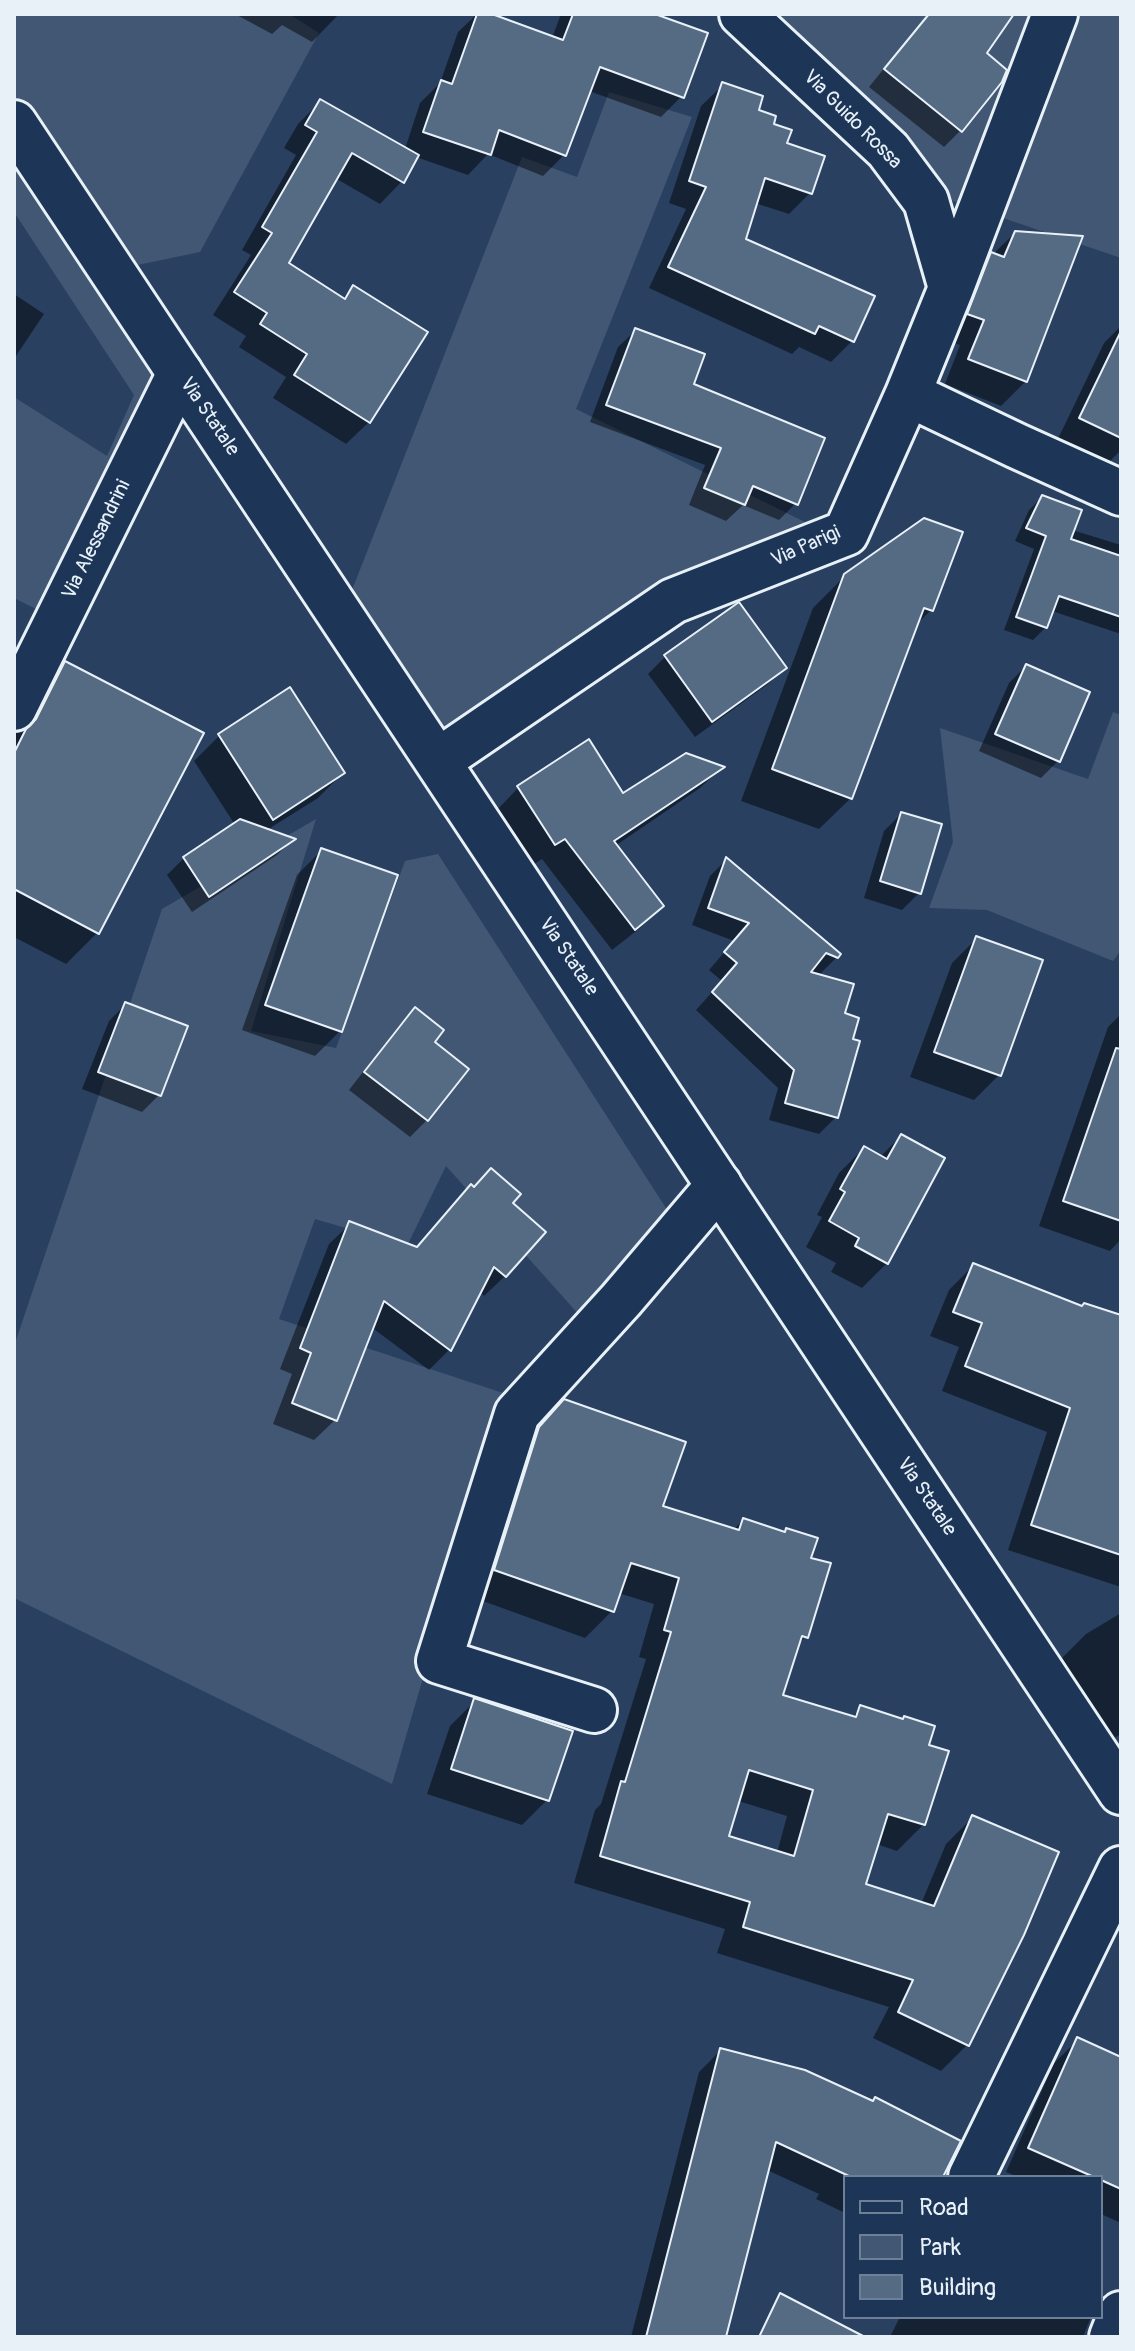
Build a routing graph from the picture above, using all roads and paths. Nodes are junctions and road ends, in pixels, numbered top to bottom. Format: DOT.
graph roads {
  1 [pos="742,14"];
  2 [pos="1055,14"];
  3 [pos="14,123"];
  4 [pos="951,288"];
  5 [pos="180,373"];
  6 [pos="908,394"];
  7 [pos="1121,493"];
  8 [pos="14,708"];
  9 [pos="438,761"];
  10 [pos="719,1185"];
  11 [pos="594,1710"];
  12 [pos="1121,1792"];
  13 [pos="1121,1869"];
  14 [pos="972,2175"];
  15 [pos="1121,2314"];
  16 [pos="1112,2337"];
  1 -- 4 [label="street, Via Guido Rossa"];
  2 -- 4 [label="street"];
  3 -- 5 [label="street, Via Statale"];
  4 -- 6 [label="street"];
  5 -- 8 [label="street, Via Alessandrini"];
  5 -- 9 [label="street, Via Statale"];
  6 -- 7 [label="street"];
  6 -- 9 [label="street, Via Parigi"];
  9 -- 10 [label="street, Via Statale"];
  10 -- 11 [label="street"];
  10 -- 12 [label="street, Via Statale"];
  13 -- 14 [label="street"];
  15 -- 16 [label="street"];
}
